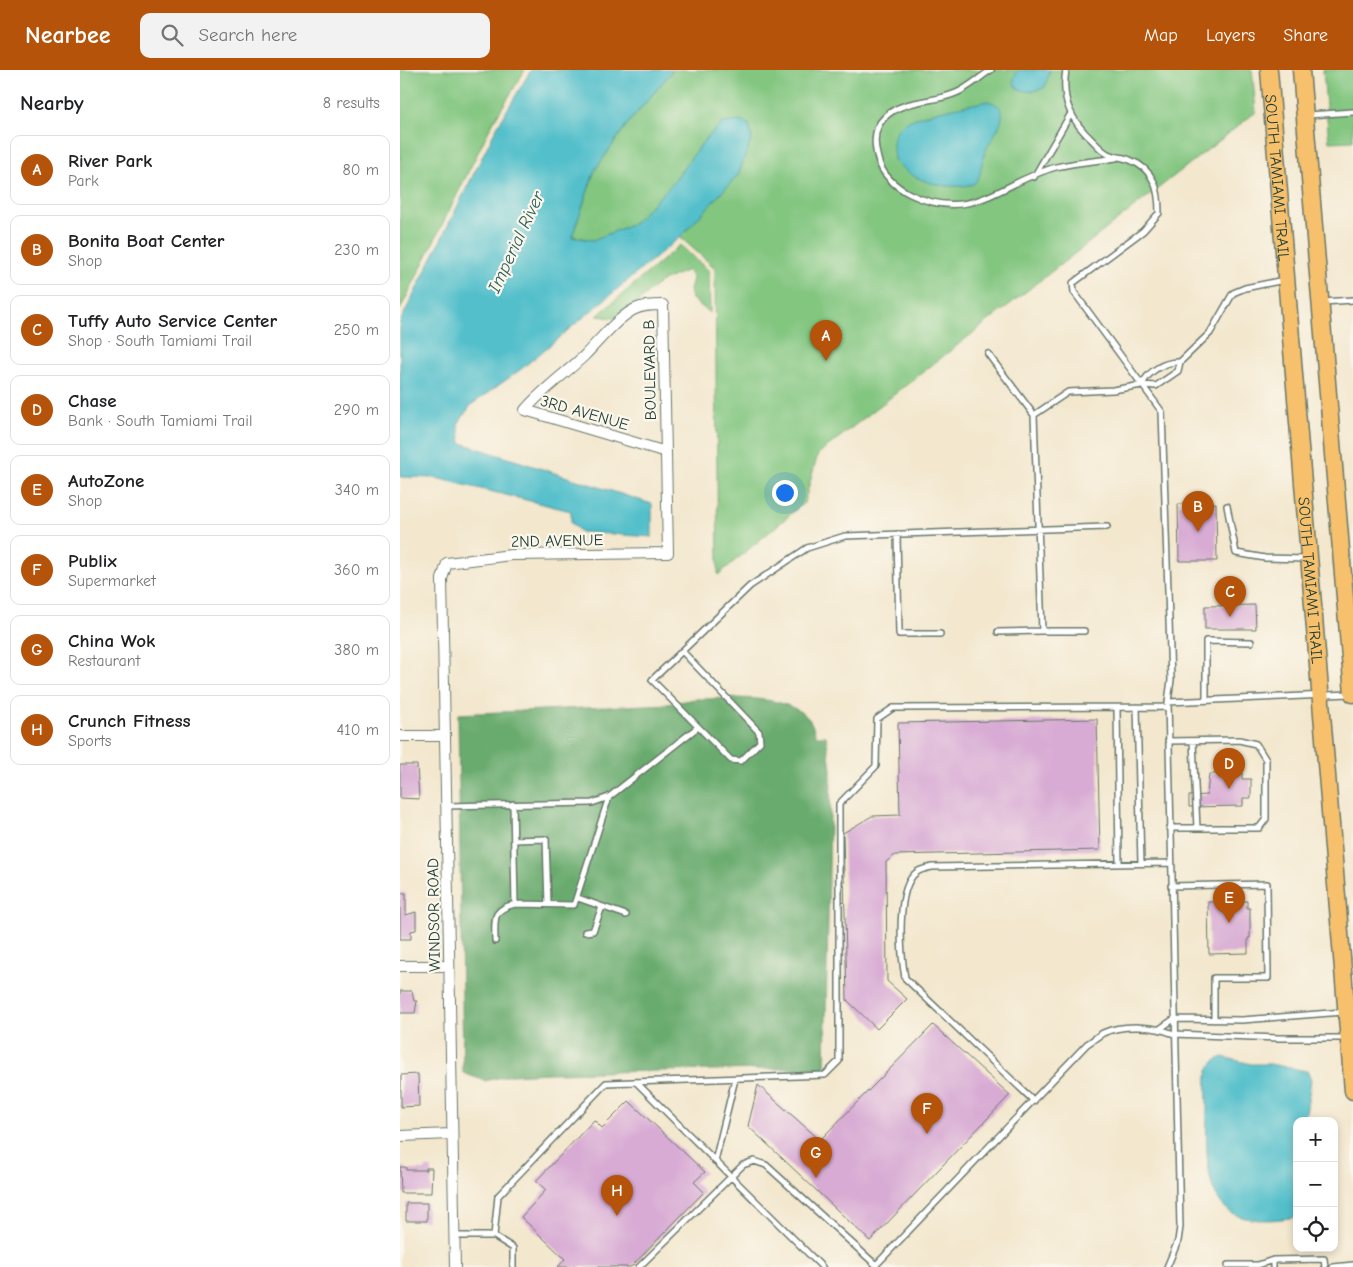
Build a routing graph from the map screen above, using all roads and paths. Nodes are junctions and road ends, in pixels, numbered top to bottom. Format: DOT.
graph roads {
  1 [pos="991,70"];
  2 [pos="1066,70"];
  3 [pos="1270,70"];
  4 [pos="1301,70"];
  5 [pos="1353,112"];
  6 [pos="1070,115"];
  7 [pos="1304,115"];
  8 [pos="1120,157"];
  9 [pos="1034,177"];
  10 [pos="1287,279"];
  11 [pos="1353,300"];
  12 [pos="1320,302"];
  13 [pos="988,354"];
  14 [pos="1180,362"];
  15 [pos="1142,385"];
  16 [pos="524,410"];
  17 [pos="1034,416"];
  18 [pos="666,452"];
  19 [pos="1228,506"];
  20 [pos="1108,527"];
  21 [pos="1038,530"];
  22 [pos="897,534"];
  23 [pos="668,553"];
  24 [pos="1310,559"];
  25 [pos="447,563"];
  26 [pos="1084,630"];
  27 [pos="1042,631"];
  28 [pos="998,632"];
  29 [pos="940,634"];
  30 [pos="1252,642"];
  31 [pos="682,651"];
  32 [pos="1353,694"];
  33 [pos="1322,696"];
  34 [pos="1206,700"];
  35 [pos="1168,704"];
  36 [pos="1138,707"];
  37 [pos="1118,708"];
  38 [pos="698,727"];
  39 [pos="400,736"];
  40 [pos="445,736"];
  41 [pos="1194,740"];
  42 [pos="1168,741"];
  43 [pos="608,797"];
  44 [pos="513,804"];
  45 [pos="446,806"];
  46 [pos="1170,828"];
  47 [pos="1196,828"];
  48 [pos="514,840"];
  49 [pos="1141,863"];
  50 [pos="1170,863"];
  51 [pos="1120,864"];
  52 [pos="1171,886"];
  53 [pos="578,898"];
  54 [pos="515,904"];
  55 [pos="548,904"];
  56 [pos="602,907"];
  57 [pos="626,915"];
  58 [pos="585,932"];
  59 [pos="495,941"];
  60 [pos="400,966"];
  61 [pos="449,966"];
  62 [pos="1346,1012"];
  63 [pos="1174,1019"];
  64 [pos="1214,1020"];
  65 [pos="1161,1028"];
  66 [pos="1174,1034"];
  67 [pos="1348,1038"];
  68 [pos="735,1078"];
  69 [pos="636,1082"];
  70 [pos="1353,1091"];
  71 [pos="1034,1100"];
  72 [pos="452,1134"];
  73 [pos="400,1136"];
  74 [pos="715,1161"];
  75 [pos="731,1178"];
  76 [pos="454,1236"];
  77 [pos="494,1236"];
  78 [pos="1272,1260"];
  79 [pos="1228,1265"];
  80 [pos="1353,1265"];
  81 [pos="876,1266"];
  82 [pos="455,1267"];
  83 [pos="513,1267"];
  84 [pos="639,1267"];
  85 [pos="822,1267"];
  86 [pos="1167,1267"];
  87 [pos="1273,1267"];
  88 [pos="1325,1267"];
  89 [pos="1333,1267"];
  1 -- 9 [label="lane"];
  2 -- 6 [label="lane"];
  3 -- 10 [label="main road, SOUTH TAMIAMI TRAIL"];
  4 -- 7 [label="main road, SOUTH TAMIAMI TRAIL"];
  5 -- 7 [label="lane"];
  6 -- 8 [label="lane"];
  6 -- 9 [label="lane"];
  7 -- 12 [label="main road, SOUTH TAMIAMI TRAIL"];
  8 -- 9 [label="lane"];
  8 -- 15 [label="lane"];
  10 -- 14 [label="lane"];
  10 -- 24 [label="main road, SOUTH TAMIAMI TRAIL"];
  11 -- 12 [label="lane"];
  12 -- 32 [label="main road, SOUTH TAMIAMI TRAIL"];
  13 -- 17 [label="lane"];
  14 -- 15 [label="lane"];
  14 -- 15 [label="lane"];
  15 -- 17 [label="lane"];
  15 -- 35 [label="lane"];
  16 -- 18 [label="street, 3RD AVENUE"];
  16 -- 18 [label="street, BOULEVARD B"];
  17 -- 21 [label="lane"];
  18 -- 23 [label="street, BOULEVARD B"];
  19 -- 24 [label="lane"];
  20 -- 21 [label="lane"];
  21 -- 22 [label="lane"];
  21 -- 27 [label="lane"];
  22 -- 29 [label="lane"];
  22 -- 31 [label="lane"];
  23 -- 25 [label="street, 2ND AVENUE"];
  24 -- 33 [label="main road, SOUTH TAMIAMI TRAIL"];
  25 -- 40 [label="street, WINDSOR ROAD"];
  26 -- 27 [label="lane"];
  27 -- 28 [label="lane"];
  30 -- 34 [label="lane"];
  31 -- 38 [label="lane"];
  31 -- 38 [label="lane"];
  32 -- 33 [label="lane"];
  33 -- 34 [label="lane"];
  33 -- 62 [label="main road, SOUTH TAMIAMI TRAIL"];
  34 -- 35 [label="lane"];
  35 -- 36 [label="lane"];
  35 -- 42 [label="lane"];
  36 -- 37 [label="lane"];
  36 -- 49 [label="lane"];
  37 -- 51 [label="lane"];
  37 -- 68 [label="lane"];
  38 -- 43 [label="lane"];
  39 -- 40 [label="street"];
  40 -- 45 [label="street, WINDSOR ROAD"];
  41 -- 42 [label="lane"];
  41 -- 47 [label="lane"];
  41 -- 47 [label="lane"];
  42 -- 46 [label="lane"];
  43 -- 44 [label="lane"];
  43 -- 53 [label="lane"];
  44 -- 45 [label="lane"];
  44 -- 48 [label="lane"];
  45 -- 61 [label="street, WINDSOR ROAD"];
  46 -- 47 [label="lane"];
  46 -- 50 [label="lane"];
  48 -- 54 [label="lane"];
  48 -- 55 [label="lane"];
  49 -- 50 [label="lane"];
  49 -- 51 [label="lane"];
  50 -- 52 [label="lane"];
  51 -- 71 [label="lane"];
  52 -- 63 [label="lane"];
  52 -- 64 [label="lane"];
  53 -- 55 [label="lane"];
  53 -- 56 [label="lane"];
  54 -- 55 [label="lane"];
  54 -- 59 [label="lane"];
  56 -- 57 [label="lane"];
  56 -- 58 [label="lane"];
  60 -- 61 [label="street"];
  61 -- 72 [label="street, WINDSOR ROAD"];
  62 -- 64 [label="lane"];
  62 -- 67 [label="main road, SOUTH TAMIAMI TRAIL"];
  63 -- 64 [label="lane"];
  63 -- 65 [label="lane"];
  63 -- 66 [label="lane"];
  65 -- 66 [label="lane"];
  65 -- 71 [label="lane"];
  66 -- 67 [label="lane"];
  66 -- 86 [label="lane"];
  67 -- 70 [label="main road, SOUTH TAMIAMI TRAIL"];
  68 -- 69 [label="lane"];
  68 -- 74 [label="lane"];
  69 -- 74 [label="lane"];
  69 -- 77 [label="lane"];
  71 -- 81 [label="lane"];
  72 -- 73 [label="street"];
  72 -- 76 [label="street, WINDSOR ROAD"];
  74 -- 75 [label="lane"];
  75 -- 81 [label="lane"];
  75 -- 84 [label="lane"];
  75 -- 85 [label="lane"];
  76 -- 77 [label="lane"];
  76 -- 82 [label="street, WINDSOR ROAD"];
  77 -- 83 [label="lane"];
  78 -- 79 [label="lane"];
  78 -- 87 [label="lane"];
  78 -- 88 [label="lane"];
  80 -- 89 [label="lane"];
}
